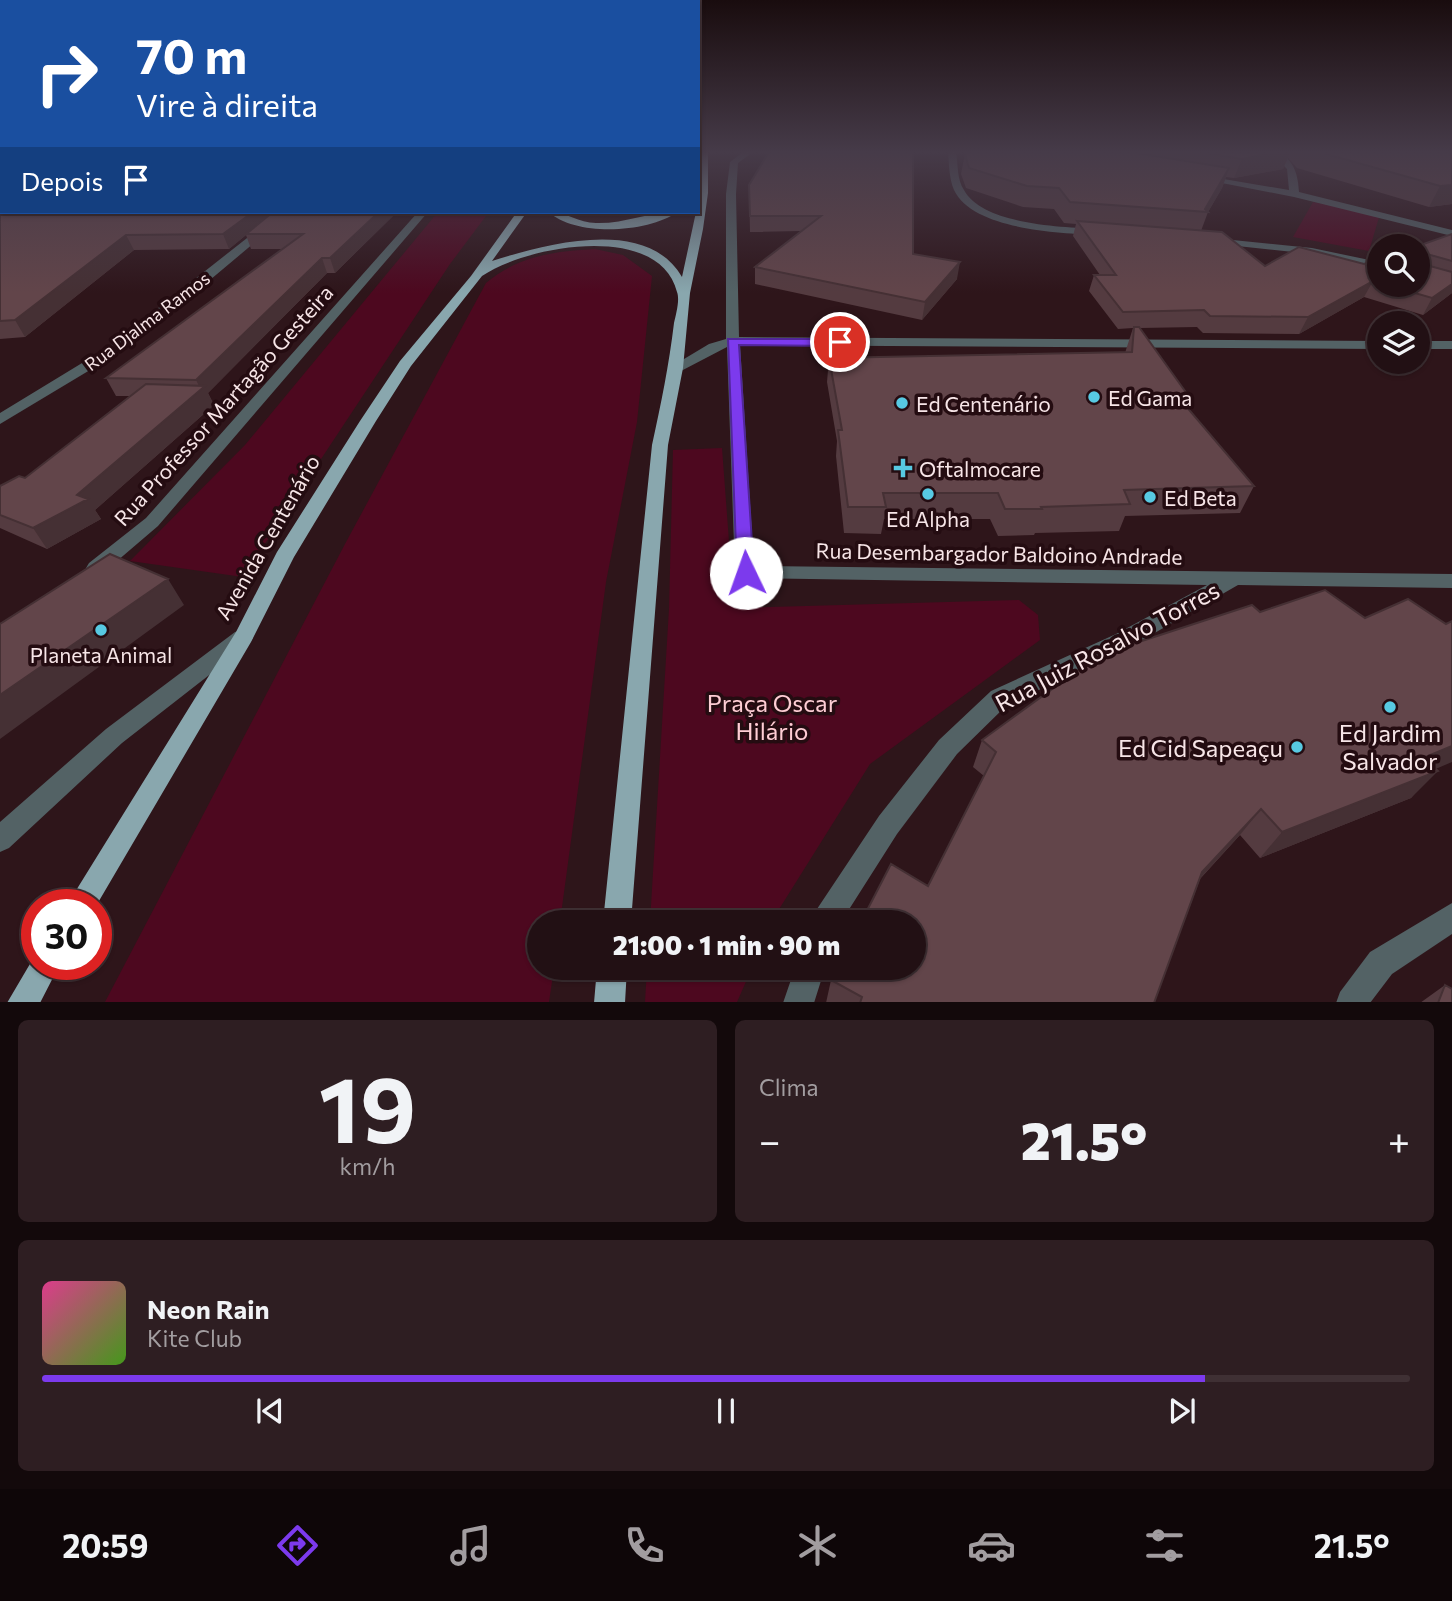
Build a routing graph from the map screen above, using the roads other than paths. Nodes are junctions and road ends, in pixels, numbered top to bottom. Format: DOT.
graph roads {
  1 [pos="732,199"];
  2 [pos="965,199"];
  3 [pos="1313,199"];
  4 [pos="284,214"];
  5 [pos="421,214"];
  6 [pos="521,214"];
  7 [pos="557,214"];
  8 [pos="664,214"];
  9 [pos="698,214"];
  10 [pos="1108,233"];
  11 [pos="1452,233"];
  12 [pos="1197,239"];
  13 [pos="1367,262"];
  14 [pos="475,278"];
  15 [pos="684,293"];
  16 [pos="733,341"];
  17 [pos="1367,345"];
  18 [pos="1430,345"];
  19 [pos="1452,345"];
  20 [pos="676,368"];
  21 [pos="0,419"];
  22 [pos="1232,580"];
  23 [pos="79,581"];
  24 [pos="1452,581"];
  25 [pos="244,636"];
  26 [pos="0,839"];
  27 [pos="91,889"];
  28 [pos="618,910"];
  29 [pos="833,910"];
  30 [pos="1452,917"];
  31 [pos="36,980"];
  32 [pos="611,980"];
  33 [pos="806,980"];
  34 [pos="23,1002"];
  35 [pos="609,1002"];
  36 [pos="798,1002"];
  37 [pos="1352,1002"];
  1 -- 16 [label="street, Rua Desembargador Baldoino Andrade"];
  2 -- 10 [label="street"];
  3 -- 11 [label="street"];
  4 -- 21 [label="street, Rua Djalma Ramos"];
  5 -- 23 [label="street, Rua Professor Martagão Gesteira"];
  6 -- 14 [label="main road, Avenida Centenário"];
  7 -- 8 [label="main road"];
  9 -- 15 [label="main road"];
  12 -- 13 [label="street"];
  14 -- 15 [label="main road"];
  14 -- 25 [label="main road, Avenida Centenário"];
  15 -- 20 [label="main road"];
  16 -- 17 [label="street"];
  16 -- 20 [label="street"];
  16 -- 22 [label="street, Rua Desembargador Baldoino Andrade"];
  18 -- 19 [label="street"];
  20 -- 28 [label="main road"];
  22 -- 24 [label="street, Rua Juiz Rosalvo Torres"];
  22 -- 29 [label="street, Rua Juiz Rosalvo Torres"];
  25 -- 26 [label="street"];
  25 -- 27 [label="main road, Avenida Centenário"];
  30 -- 37 [label="street"];
  31 -- 34 [label="main road"];
  32 -- 35 [label="main road"];
  33 -- 36 [label="street"];
}
